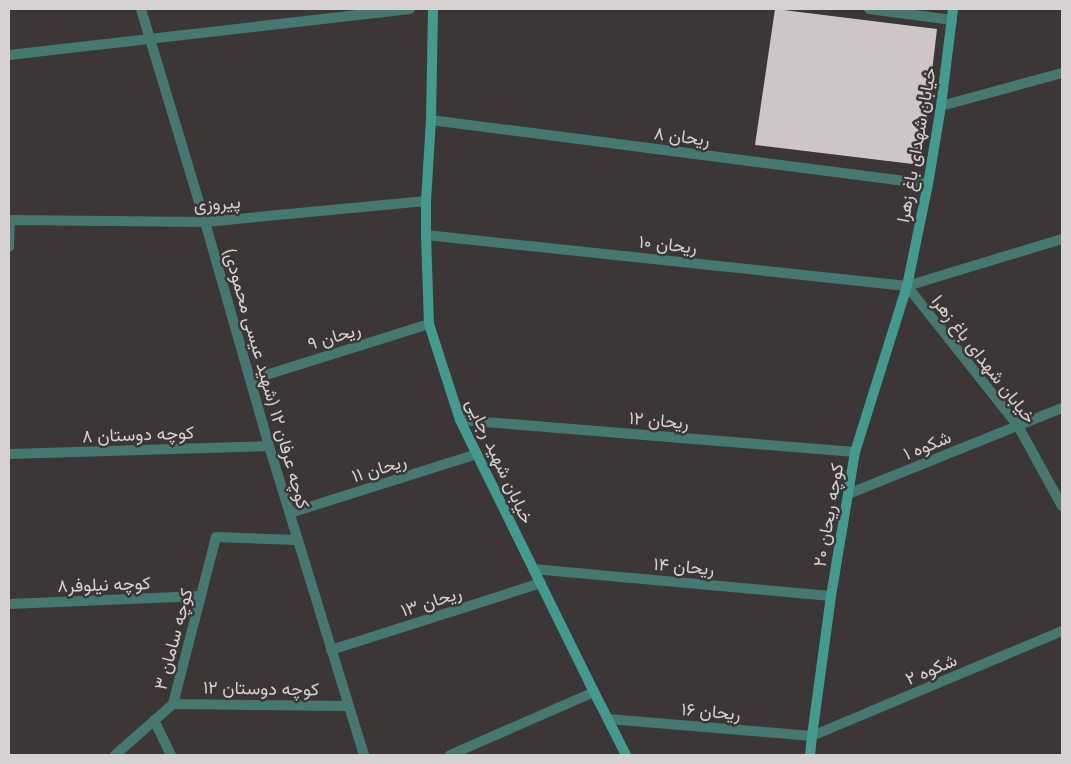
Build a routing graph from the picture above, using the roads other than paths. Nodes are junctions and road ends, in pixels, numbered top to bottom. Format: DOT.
graph roads {
  1 [pos="141,9"];
  2 [pos="410,9"];
  3 [pos="433,9"];
  4 [pos="869,9"];
  5 [pos="953,9"];
  6 [pos="952,20"];
  7 [pos="150,39"];
  8 [pos="9,55"];
  9 [pos="1062,73"];
  10 [pos="941,106"];
  11 [pos="431,120"];
  12 [pos="928,184"];
  13 [pos="426,201"];
  14 [pos="9,220"];
  15 [pos="205,222"];
  16 [pos="426,235"];
  17 [pos="1062,239"];
  18 [pos="9,247"];
  19 [pos="907,286"];
  20 [pos="429,324"];
  21 [pos="250,380"];
  22 [pos="1062,408"];
  23 [pos="460,420"];
  24 [pos="1018,426"];
  25 [pos="269,446"];
  26 [pos="856,452"];
  27 [pos="9,454"];
  28 [pos="477,454"];
  29 [pos="848,494"];
  30 [pos="1062,506"];
  31 [pos="290,513"];
  32 [pos="297,540"];
  33 [pos="534,569"];
  34 [pos="541,583"];
  35 [pos="201,596"];
  36 [pos="831,596"];
  37 [pos="9,604"];
  38 [pos="1062,631"];
  39 [pos="331,650"];
  40 [pos="594,692"];
  41 [pos="173,704"];
  42 [pos="348,706"];
  43 [pos="608,719"];
  44 [pos="154,720"];
  45 [pos="812,736"];
  46 [pos="169,750"];
  47 [pos="115,755"];
  48 [pos="364,755"];
  49 [pos="450,755"];
  50 [pos="626,755"];
  51 [pos="810,755"];
  1 -- 7 [label="street, کوچه عرفان ۱۲ (شهید عیسی محمودی)"];
  2 -- 7 [label="street"];
  3 -- 11 [label="street, خیابان شهید رجایی"];
  4 -- 6 [label="street"];
  5 -- 6 [label="street, خیابان شهدای باغ‌ زهرا"];
  6 -- 10 [label="street, خیابان شهدای باغ‌ زهرا"];
  7 -- 8 [label="street"];
  7 -- 15 [label="street, کوچه عرفان ۱۲ (شهید عیسی محمودی)"];
  9 -- 10 [label="street"];
  10 -- 12 [label="street, خیابان شهدای باغ‌ زهرا"];
  11 -- 12 [label="street, ریحان ۸"];
  11 -- 13 [label="street, خیابان شهید رجایی"];
  12 -- 19 [label="street, خیابان شهدای باغ‌ زهرا"];
  13 -- 15 [label="street, پیروزی"];
  13 -- 16 [label="street, خیابان شهید رجایی"];
  14 -- 15 [label="street, پیروزی"];
  14 -- 18 [label="street"];
  15 -- 21 [label="street, کوچه عرفان ۱۲ (شهید عیسی محمودی)"];
  16 -- 19 [label="street, ریحان ۱۰"];
  16 -- 20 [label="street, خیابان شهید رجایی"];
  17 -- 19 [label="street"];
  19 -- 24 [label="street, خیابان شهدای باغ زهرا"];
  19 -- 26 [label="street, کوچه ریحان ۲۰"];
  20 -- 21 [label="street, ریحان ۹"];
  20 -- 23 [label="street, خیابان شهید رجایی"];
  21 -- 25 [label="street, کوچه عرفان ۱۲ (شهید عیسی محمودی)"];
  22 -- 24 [label="street, شکوه ۱"];
  23 -- 26 [label="street, ریحان ۱۲"];
  23 -- 28 [label="street, خیابان شهید رجایی"];
  24 -- 29 [label="street, شکوه ۱"];
  24 -- 30 [label="street, خیابان شهدای باغ زهرا"];
  25 -- 27 [label="street, کوچه دوستان ۸"];
  25 -- 31 [label="street, کوچه عرفان ۱۲ (شهید عیسی محمودی)"];
  26 -- 29 [label="street, کوچه ریحان ۲۰"];
  28 -- 31 [label="street, ریحان ۱۱"];
  28 -- 33 [label="street, خیابان شهید رجایی"];
  29 -- 36 [label="street, کوچه ریحان ۲۰"];
  31 -- 32 [label="street, کوچه عرفان ۱۲ (شهید عیسی محمودی)"];
  32 -- 35 [label="street, کوچه سامان ۳"];
  32 -- 39 [label="street, کوچه عرفان ۱۲ (شهید عیسی محمودی)"];
  33 -- 34 [label="street, خیابان شهید رجایی"];
  33 -- 36 [label="street, ریحان ۱۴"];
  34 -- 39 [label="street, ریحان ۱۳"];
  34 -- 40 [label="street, خیابان شهید رجایی"];
  35 -- 37 [label="street, کوچه نیلوفر۸"];
  35 -- 41 [label="street, کوچه سامان ۳"];
  36 -- 45 [label="street, کوچه ریحان ۲۰"];
  38 -- 45 [label="street, شکوه ۲"];
  39 -- 42 [label="street, کوچه عرفان ۱۲ (شهید عیسی محمودی)"];
  40 -- 43 [label="street, خیابان شهید رجایی"];
  40 -- 49 [label="street"];
  41 -- 42 [label="street, کوچه دوستان ۱۲"];
  41 -- 44 [label="street, کوچه سامان ۳"];
  42 -- 48 [label="street, کوچه عرفان ۱۲ (شهید عیسی محمودی)"];
  43 -- 45 [label="street, ریحان ۱۶"];
  43 -- 50 [label="street, خیابان شهید رجایی"];
  44 -- 46 [label="street"];
  44 -- 47 [label="street, کوچه سامان ۳"];
  45 -- 51 [label="street, کوچه ریحان ۲۰"];
}
